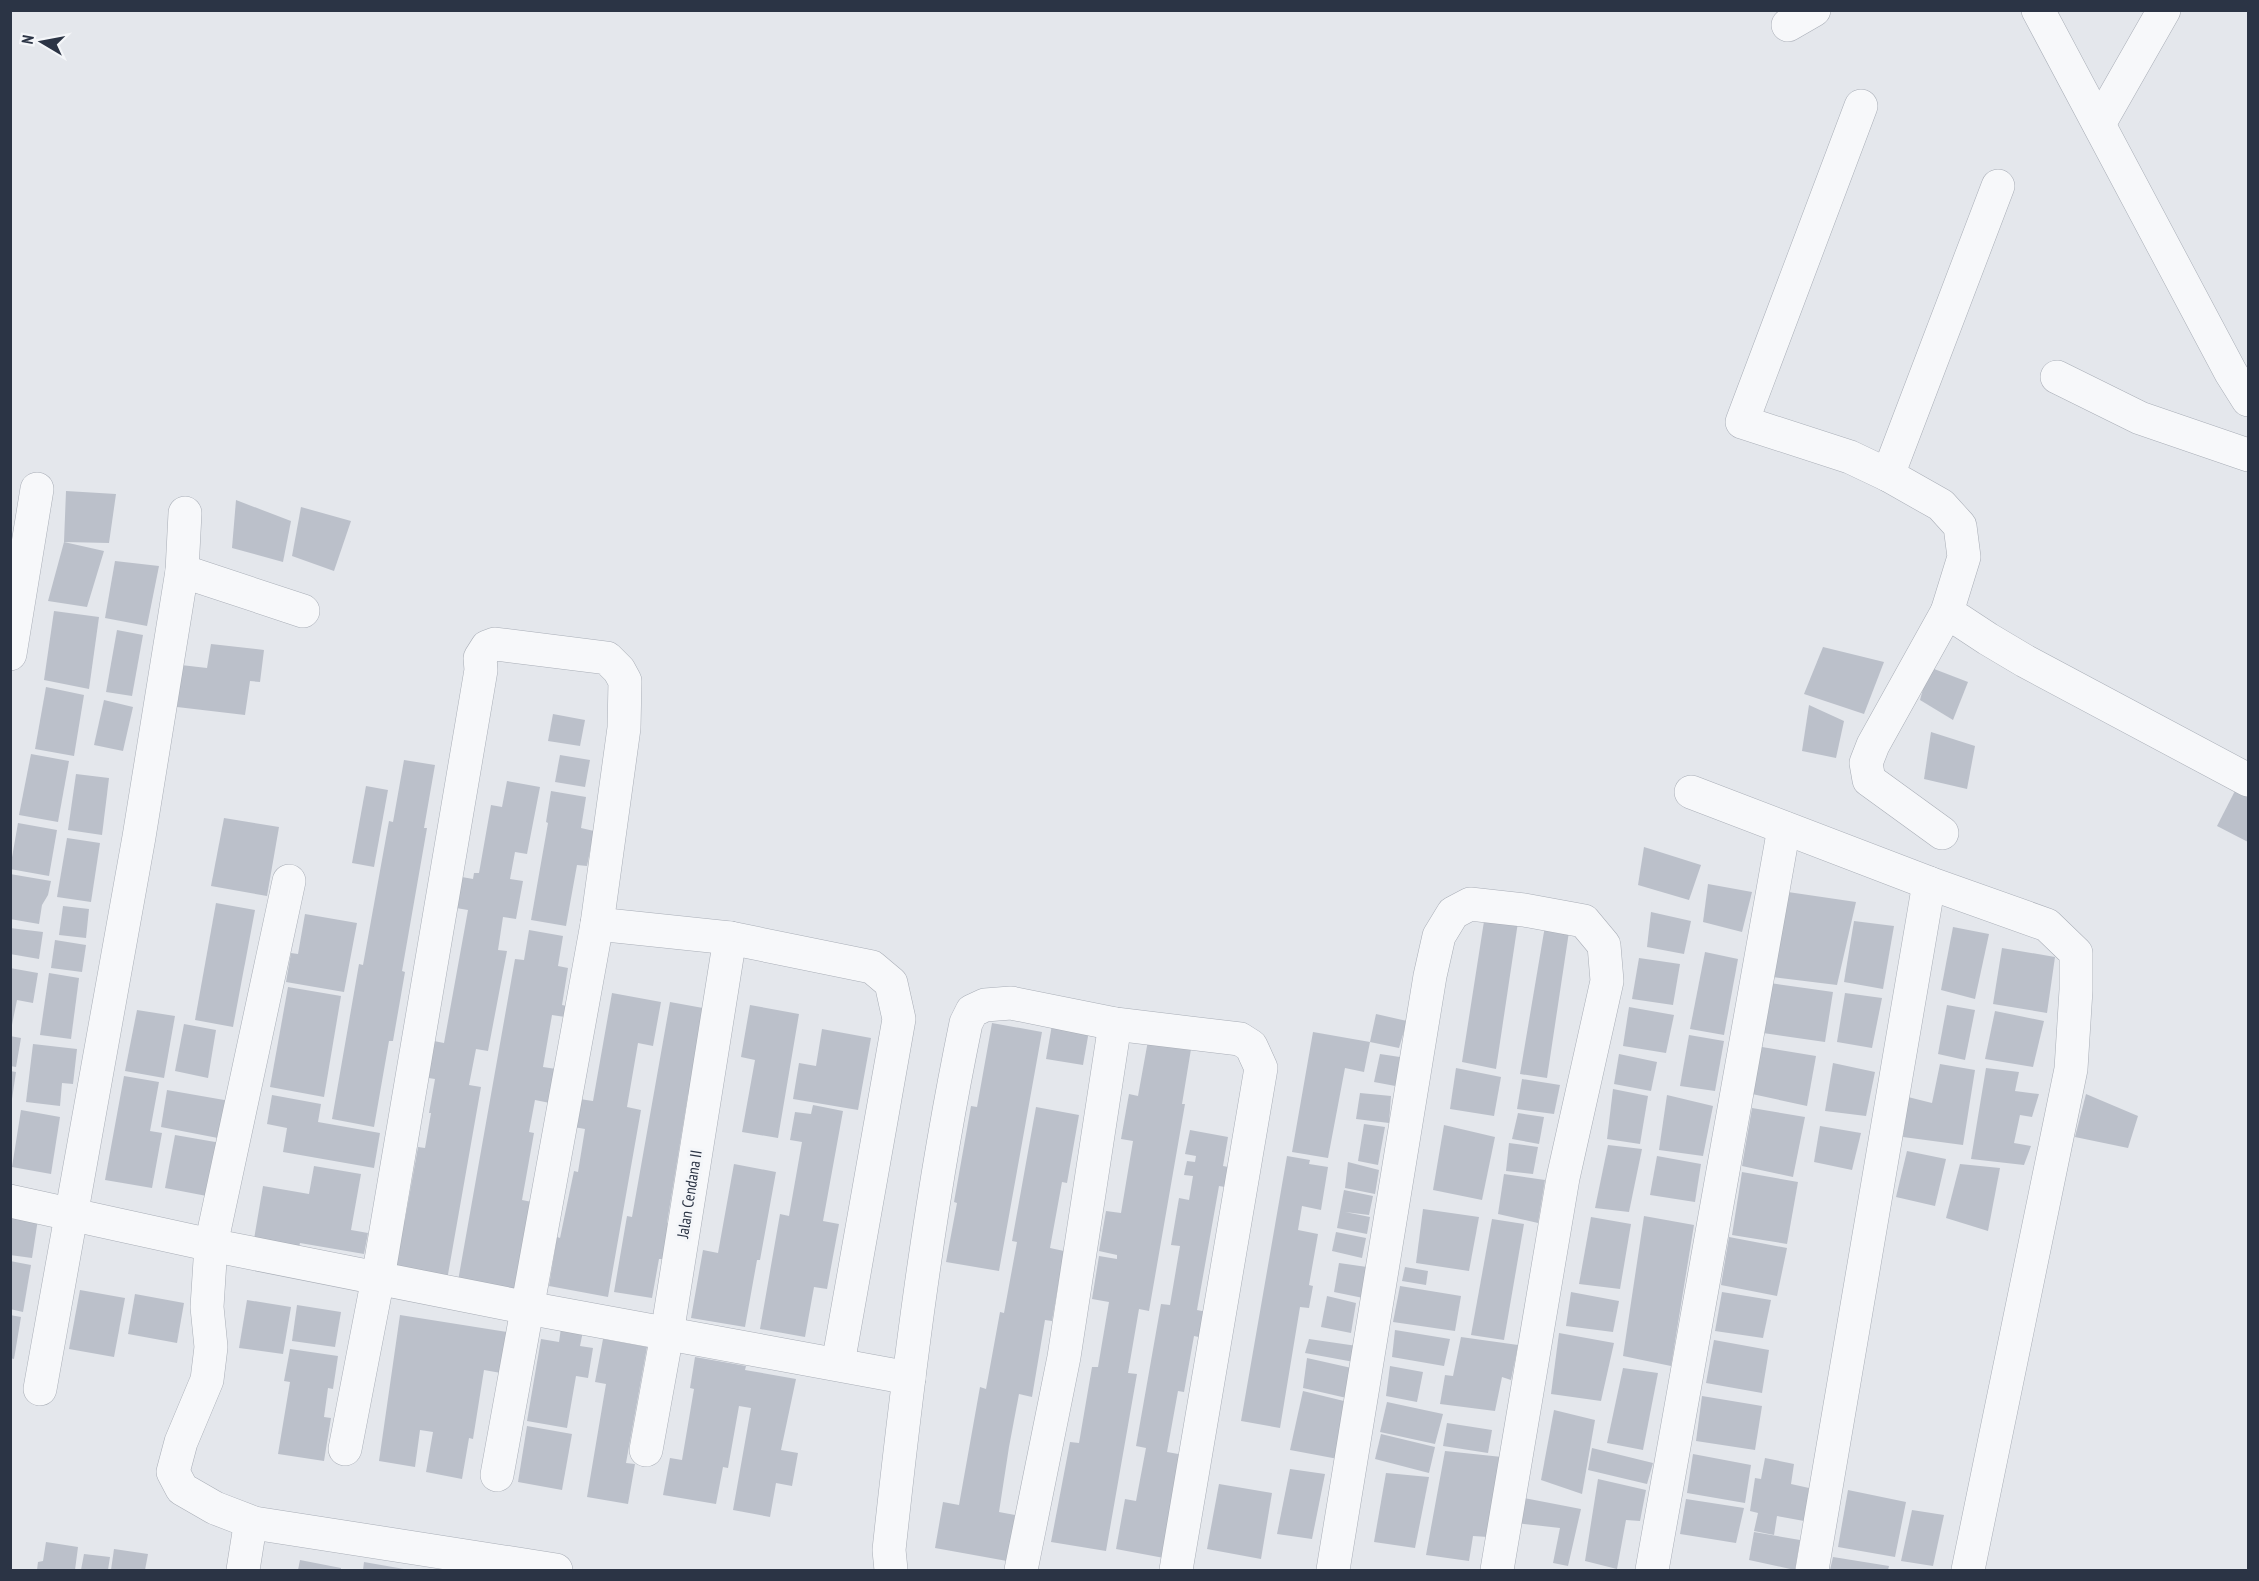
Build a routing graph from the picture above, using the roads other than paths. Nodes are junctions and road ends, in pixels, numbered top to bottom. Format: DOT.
graph roads {
  1 [pos="2038,10"];
  2 [pos="2164,10"];
  3 [pos="1861,106"];
  4 [pos="2099,124"];
  5 [pos="1998,186"];
  6 [pos="2057,377"];
  7 [pos="2248,400"];
  8 [pos="2248,455"];
  9 [pos="1888,475"];
  10 [pos="37,489"];
  11 [pos="185,513"];
  12 [pos="182,571"];
  13 [pos="303,611"];
  14 [pos="1947,612"];
  15 [pos="10,654"];
  16 [pos="2248,780"];
  17 [pos="1691,792"];
  18 [pos="1784,828"];
  19 [pos="1942,833"];
  20 [pos="289,881"];
  21 [pos="1929,883"];
  22 [pos="597,924"];
  23 [pos="730,938"];
  24 [pos="1115,1024"];
  25 [pos="10,1201"];
  26 [pos="71,1214"];
  27 [pos="212,1245"];
  28 [pos="378,1278"];
  29 [pos="528,1308"];
  30 [pos="667,1334"];
  31 [pos="838,1364"];
  32 [pos="909,1378"];
  33 [pos="40,1389"];
  34 [pos="345,1449"];
  35 [pos="646,1449"];
  36 [pos="497,1476"];
  37 [pos="254,1523"];
  38 [pos="243,1570"];
  39 [pos="556,1570"];
  40 [pos="891,1570"];
  41 [pos="1021,1570"];
  42 [pos="1176,1570"];
  43 [pos="1332,1570"];
  44 [pos="1497,1570"];
  45 [pos="1652,1570"];
  46 [pos="1812,1570"];
  47 [pos="1968,1570"];
  1 -- 4 [label="street"];
  2 -- 4 [label="street"];
  3 -- 9 [label="street"];
  4 -- 7 [label="street"];
  5 -- 9 [label="street"];
  6 -- 8 [label="street"];
  9 -- 14 [label="street"];
  10 -- 15 [label="street"];
  11 -- 12 [label="street"];
  12 -- 13 [label="street"];
  12 -- 26 [label="street"];
  14 -- 16 [label="street"];
  14 -- 19 [label="street"];
  17 -- 18 [label="street"];
  18 -- 21 [label="street"];
  18 -- 45 [label="street"];
  20 -- 27 [label="street"];
  21 -- 46 [label="street"];
  21 -- 47 [label="street"];
  22 -- 23 [label="street"];
  22 -- 28 [label="street"];
  22 -- 29 [label="street"];
  23 -- 30 [label="street, Jalan Cendana II"];
  23 -- 31 [label="street"];
  24 -- 32 [label="street"];
  24 -- 41 [label="street"];
  24 -- 42 [label="street"];
  25 -- 26 [label="street"];
  26 -- 27 [label="street"];
  26 -- 33 [label="street"];
  27 -- 28 [label="street"];
  27 -- 37 [label="street"];
  28 -- 29 [label="street"];
  28 -- 34 [label="street"];
  29 -- 30 [label="street"];
  29 -- 36 [label="street"];
  30 -- 31 [label="street"];
  30 -- 35 [label="street, Jalan Cendana II"];
  31 -- 32 [label="street"];
  32 -- 40 [label="street"];
  37 -- 38 [label="street"];
  37 -- 39 [label="street"];
  43 -- 44 [label="street"];
}
